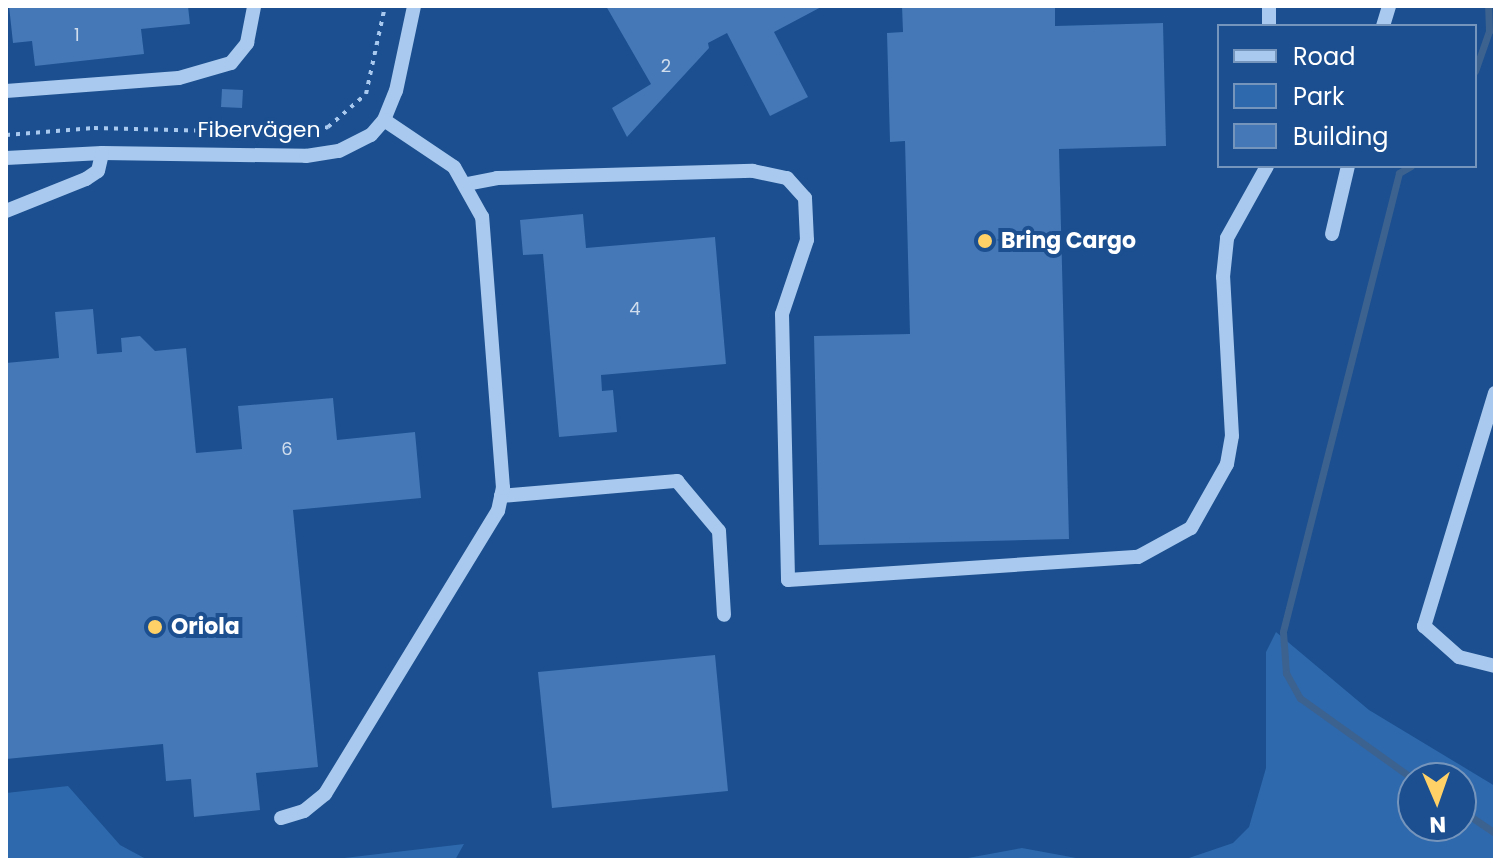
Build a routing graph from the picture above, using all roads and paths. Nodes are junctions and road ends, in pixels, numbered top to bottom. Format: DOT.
graph roads {
  1 [pos="254,6"];
  2 [pos="385,6"];
  3 [pos="414,6"];
  4 [pos="6,91"];
  5 [pos="384,120"];
  6 [pos="6,135"];
  7 [pos="102,153"];
  8 [pos="6,158"];
  9 [pos="1266,168"];
  10 [pos="1348,168"];
  11 [pos="467,184"];
  12 [pos="6,211"];
  13 [pos="1332,234"];
  14 [pos="1495,393"];
  15 [pos="501,496"];
  16 [pos="724,615"];
  17 [pos="1495,666"];
  18 [pos="281,818"];
  1 -- 4 [label="street"];
  2 -- 6 [label="path"];
  3 -- 5 [label="street"];
  5 -- 7 [label="street, Fibervägen"];
  5 -- 11 [label="street"];
  7 -- 8 [label="street, Fibervägen"];
  7 -- 12 [label="street"];
  9 -- 11 [label="street"];
  10 -- 13 [label="street"];
  11 -- 15 [label="street"];
  14 -- 17 [label="street"];
  15 -- 16 [label="street"];
  15 -- 18 [label="street"];
}
